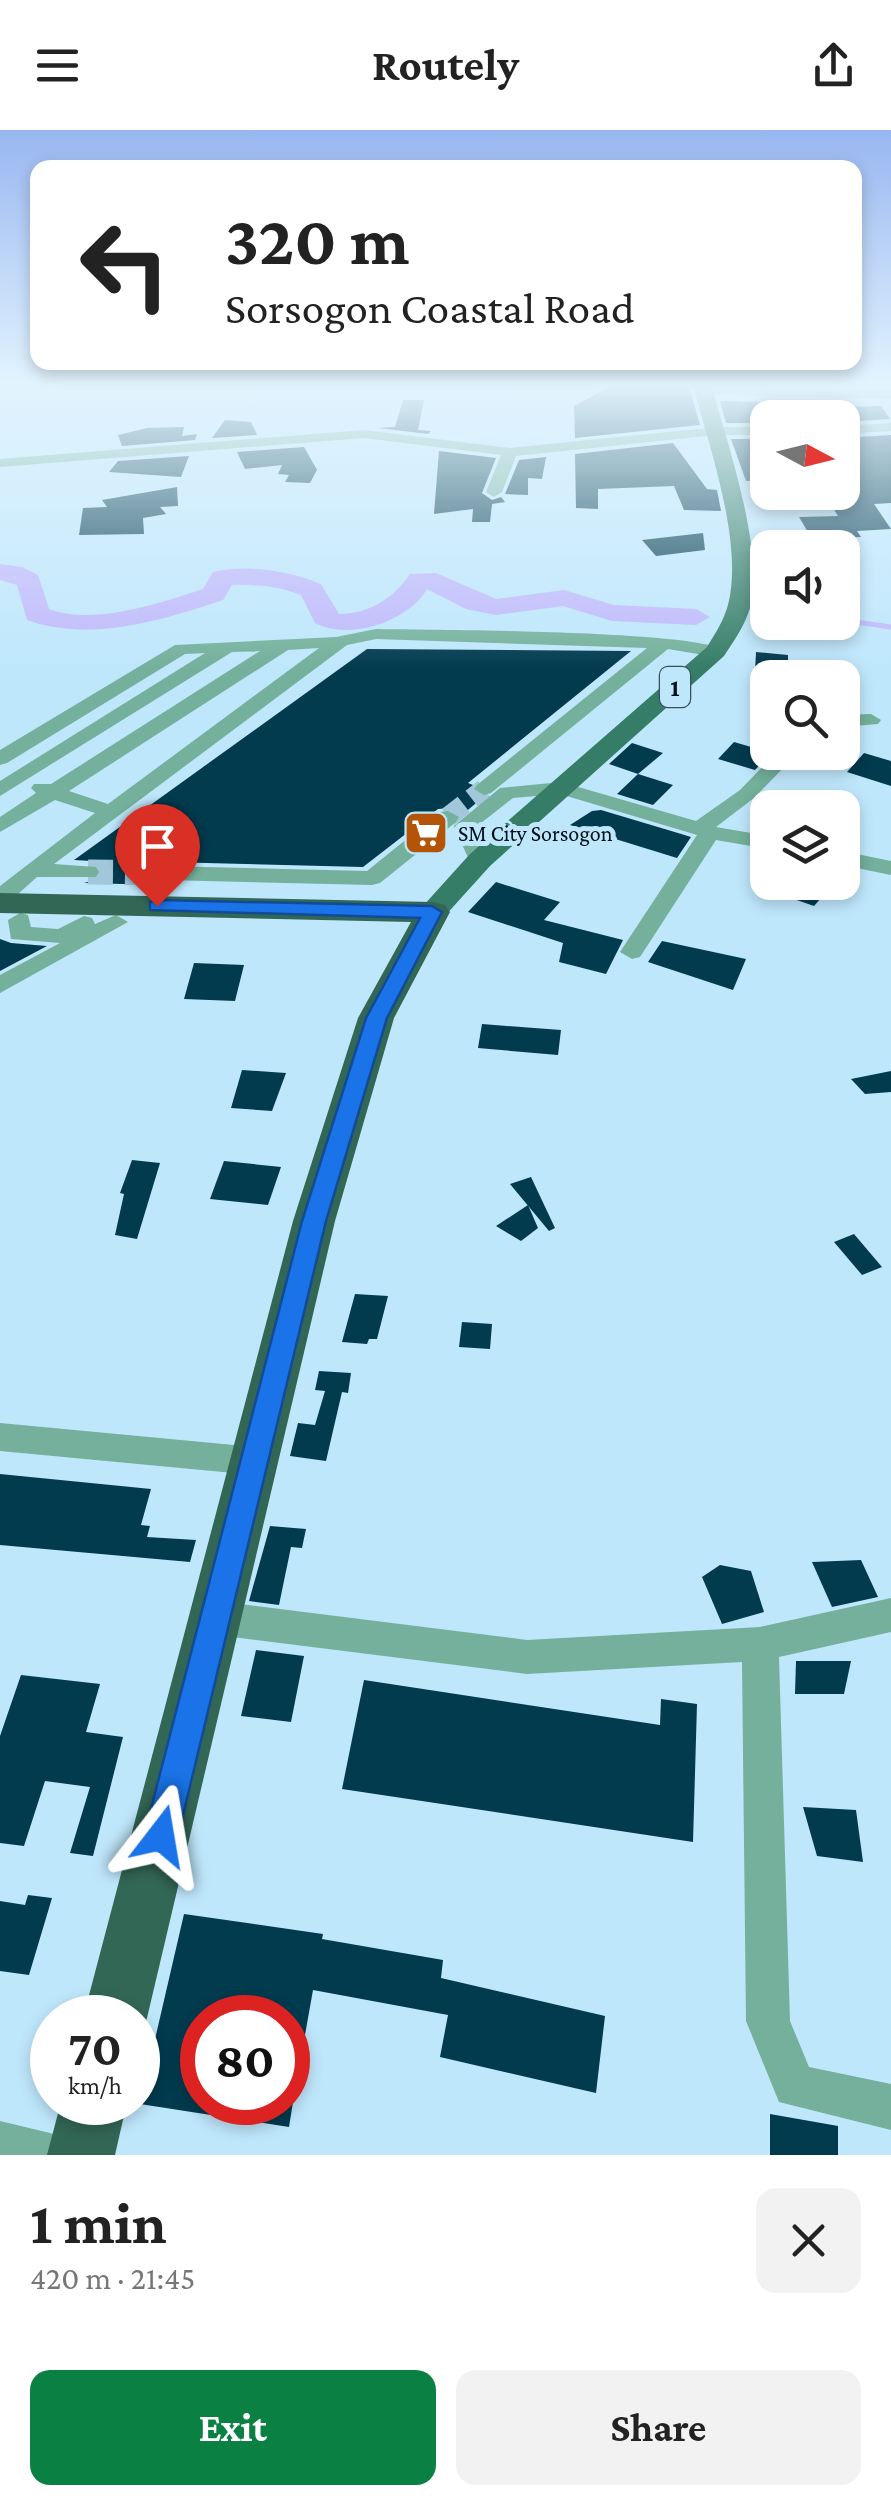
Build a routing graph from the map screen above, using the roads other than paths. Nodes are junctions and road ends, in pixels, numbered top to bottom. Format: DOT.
graph roads {
  1 [pos="499,480"];
  2 [pos="725,480"];
  3 [pos="494,492"];
  4 [pos="341,642"];
  5 [pos="664,643"];
  6 [pos="282,646"];
  7 [pos="228,647"];
  8 [pos="716,651"];
  9 [pos="118,689"];
  10 [pos="148,699"];
  11 [pos="184,711"];
  12 [pos="860,720"];
  13 [pos="870,720"];
  14 [pos="227,726"];
  15 [pos="0,759"];
  16 [pos="771,770"];
  17 [pos="6,780"];
  18 [pos="484,788"];
  19 [pos="561,788"];
  20 [pos="52,793"];
  21 [pos="111,812"];
  22 [pos="448,817"];
  23 [pos="0,826"];
  24 [pos="705,830"];
  25 [pos="750,839"];
  26 [pos="480,860"];
  27 [pos="860,862"];
  28 [pos="891,868"];
  29 [pos="88,872"];
  30 [pos="165,874"];
  31 [pos="11,896"];
  32 [pos="427,920"];
  33 [pos="102,921"];
  34 [pos="632,952"];
  35 [pos="0,984"];
  36 [pos="0,1436"];
  37 [pos="256,1462"];
  38 [pos="891,1614"];
  39 [pos="216,1618"];
  40 [pos="760,1644"];
  41 [pos="122,1995"];
  42 [pos="891,2107"];
  43 [pos="88,2125"];
  44 [pos="0,2144"];
  45 [pos="59,2155"];
  46 [pos="81,2155"];
  1 -- 3 [label="street"];
  2 -- 8 [label="main road, 1"];
  4 -- 5 [label="street"];
  4 -- 6 [label="street"];
  4 -- 14 [label="street"];
  5 -- 8 [label="street"];
  5 -- 18 [label="street"];
  6 -- 7 [label="street"];
  6 -- 11 [label="street"];
  7 -- 9 [label="street"];
  7 -- 10 [label="street"];
  8 -- 19 [label="main road, 1"];
  9 -- 10 [label="street"];
  9 -- 15 [label="street"];
  10 -- 11 [label="street"];
  10 -- 17 [label="street"];
  11 -- 14 [label="street"];
  11 -- 20 [label="street"];
  12 -- 13 [label="street"];
  14 -- 21 [label="street"];
  16 -- 24 [label="street"];
  17 -- 20 [label="street"];
  19 -- 24 [label="street"];
  19 -- 26 [label="main road, 1"];
  19 -- 26 [label="street"];
  20 -- 21 [label="street"];
  20 -- 23 [label="street"];
  21 -- 31 [label="street"];
  22 -- 30 [label="street"];
  24 -- 25 [label="street"];
  24 -- 34 [label="street"];
  26 -- 32 [label="main road, 1"];
  27 -- 28 [label="street"];
  29 -- 31 [label="street"];
  31 -- 32 [label="highway"];
  31 -- 33 [label="highway"];
  32 -- 33 [label="highway"];
  32 -- 37 [label="highway, 1"];
  33 -- 35 [label="street"];
  36 -- 37 [label="street"];
  37 -- 39 [label="highway, 1"];
  38 -- 40 [label="street"];
  39 -- 40 [label="street"];
  39 -- 41 [label="highway, 1"];
  40 -- 42 [label="street"];
  43 -- 46 [label="highway"];
  44 -- 45 [label="street"];
}
